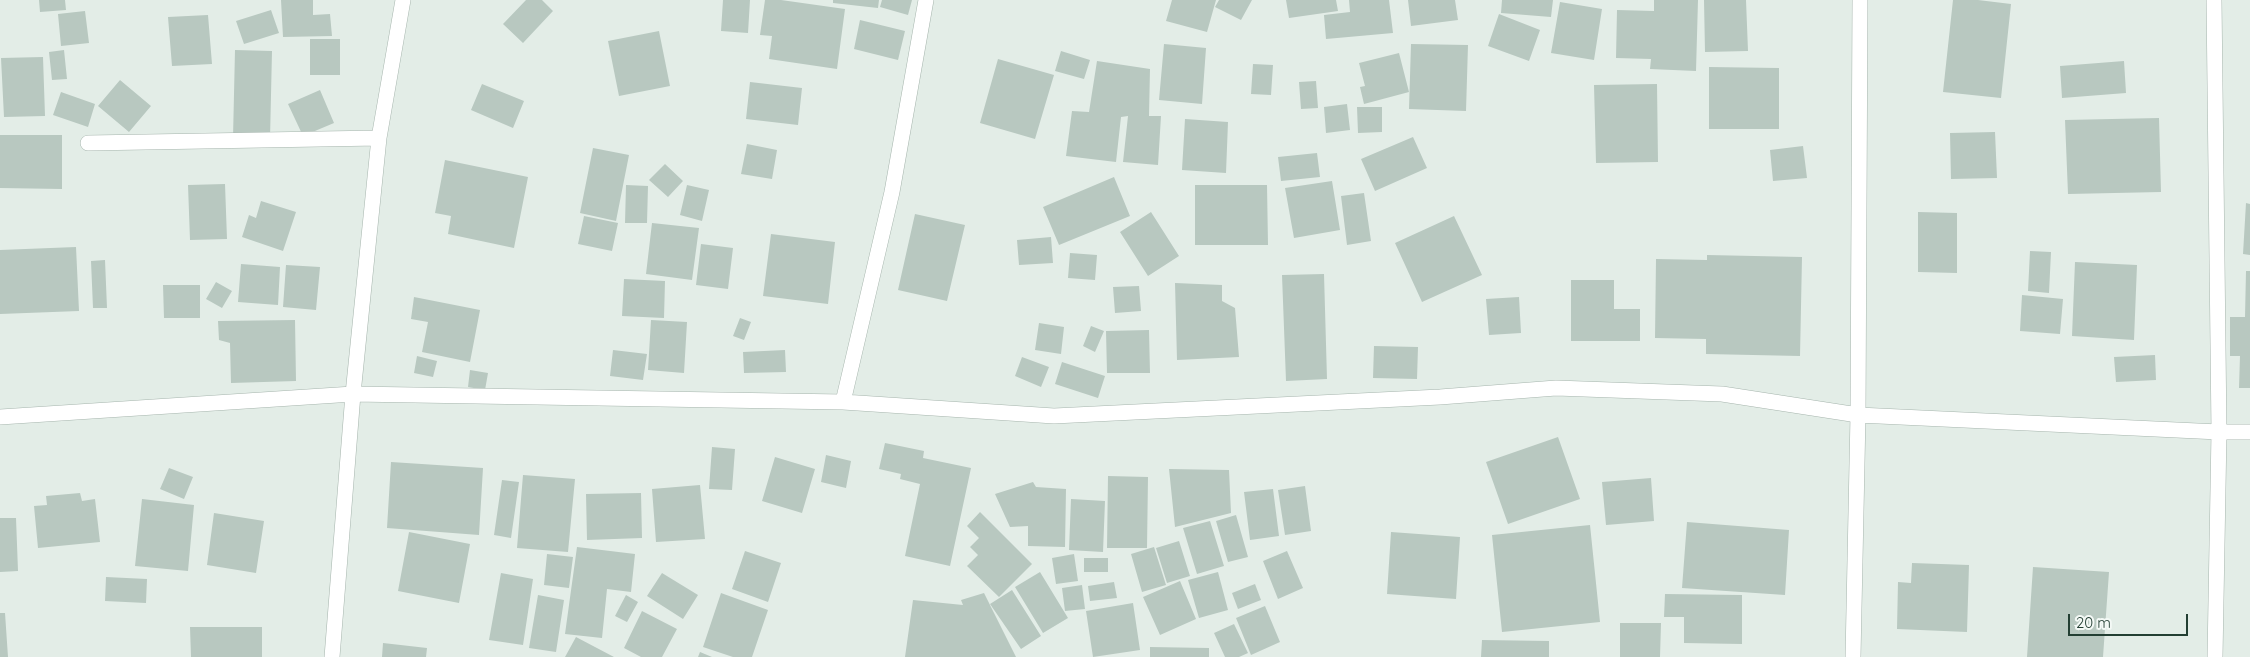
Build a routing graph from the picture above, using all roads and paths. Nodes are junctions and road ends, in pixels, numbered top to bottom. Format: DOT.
graph roads {
  1 [pos="403,0"];
  2 [pos="926,0"];
  3 [pos="1860,0"];
  4 [pos="2214,0"];
  5 [pos="379,138"];
  6 [pos="88,143"];
  7 [pos="354,394"];
  8 [pos="843,402"];
  9 [pos="1858,415"];
  10 [pos="0,416"];
  11 [pos="2219,432"];
  12 [pos="2250,432"];
  13 [pos="332,657"];
  14 [pos="1853,657"];
  15 [pos="2216,657"];
  1 -- 5 [label="street"];
  2 -- 8 [label="street"];
  3 -- 9 [label="street"];
  4 -- 11 [label="street"];
  5 -- 6 [label="street"];
  5 -- 7 [label="street"];
  7 -- 8 [label="street"];
  7 -- 10 [label="street"];
  7 -- 13 [label="street"];
  8 -- 9 [label="street"];
  9 -- 11 [label="street"];
  9 -- 14 [label="street"];
  11 -- 12 [label="street"];
  11 -- 15 [label="street"];
}
